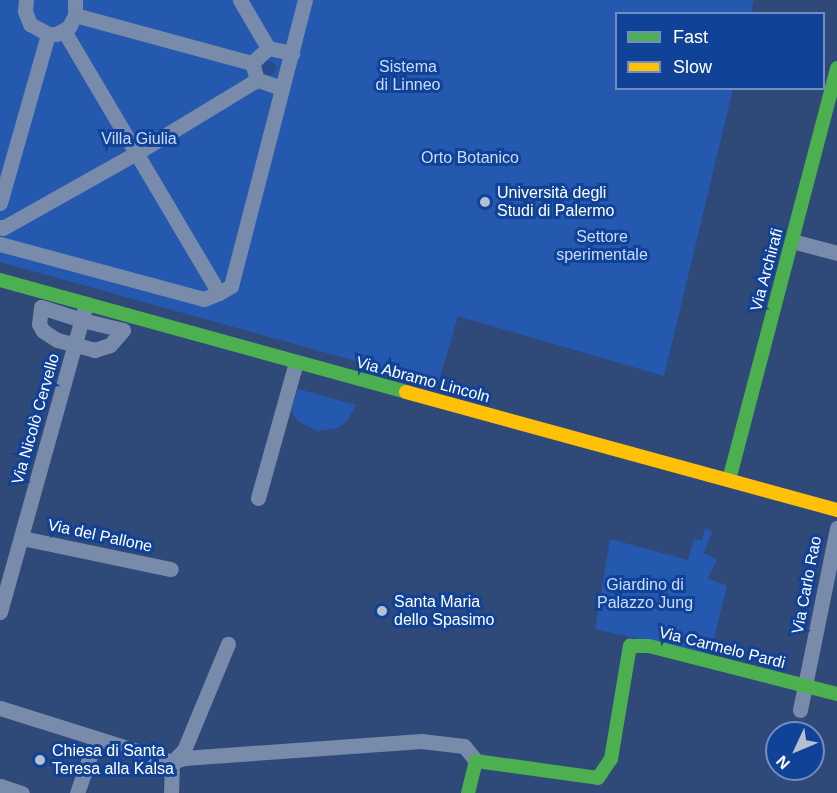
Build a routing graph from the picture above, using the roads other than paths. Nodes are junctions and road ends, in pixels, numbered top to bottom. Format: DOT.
graph roads {
  1 [pos="240,0"];
  2 [pos="305,0"];
  3 [pos="23,1"];
  4 [pos="75,8"];
  5 [pos="64,31"];
  6 [pos="48,34"];
  7 [pos="267,48"];
  8 [pos="292,53"];
  9 [pos="252,63"];
  10 [pos="837,68"];
  11 [pos="258,80"];
  12 [pos="282,88"];
  13 [pos="138,152"];
  14 [pos="0,203"];
  15 [pos="0,227"];
  16 [pos="792,241"];
  17 [pos="0,244"];
  18 [pos="837,253"];
  19 [pos="0,280"];
  20 [pos="219,293"];
  21 [pos="86,304"];
  22 [pos="82,320"];
  23 [pos="76,344"];
  24 [pos="296,362"];
  25 [pos="729,480"];
  26 [pos="258,498"];
  27 [pos="837,510"];
  28 [pos="837,528"];
  29 [pos="22,538"];
  30 [pos="171,569"];
  31 [pos="0,612"];
  32 [pos="228,644"];
  33 [pos="805,686"];
  34 [pos="837,694"];
  35 [pos="0,708"];
  36 [pos="800,710"];
  37 [pos="96,739"];
  38 [pos="476,761"];
  39 [pos="172,762"];
  40 [pos="0,786"];
  41 [pos="22,793"];
  42 [pos="77,793"];
  43 [pos="171,793"];
  44 [pos="468,793"];
  1 -- 7 [label="street"];
  2 -- 8 [label="street"];
  3 -- 6 [label="street"];
  4 -- 5 [label="street"];
  4 -- 9 [label="street"];
  5 -- 6 [label="street"];
  5 -- 13 [label="street"];
  6 -- 14 [label="street"];
  7 -- 8 [label="street"];
  7 -- 9 [label="street"];
  8 -- 12 [label="street"];
  9 -- 11 [label="street"];
  10 -- 16 [label="street, Via Archirafi"];
  11 -- 12 [label="street"];
  11 -- 13 [label="street"];
  12 -- 20 [label="street"];
  13 -- 15 [label="street"];
  13 -- 20 [label="street"];
  16 -- 18 [label="street"];
  16 -- 25 [label="street, Via Archirafi"];
  17 -- 20 [label="street"];
  19 -- 21 [label="street, Via Abramo Lincoln"];
  21 -- 22 [label="street, Via Nicolò Cervello"];
  21 -- 24 [label="street, Via Abramo Lincoln"];
  22 -- 23 [label="street, Via Nicolò Cervello"];
  22 -- 23 [label="street"];
  22 -- 23 [label="street"];
  23 -- 29 [label="street, Via Nicolò Cervello"];
  24 -- 25 [label="street, Via Abramo Lincoln"];
  24 -- 26 [label="street"];
  25 -- 27 [label="street, Via Abramo Lincoln"];
  28 -- 33 [label="street, Via Carlo Rao"];
  29 -- 30 [label="street, Via del Pallone"];
  29 -- 31 [label="street, Via Nicolò Cervello"];
  32 -- 39 [label="street"];
  33 -- 34 [label="street, Via Carmelo Pardi"];
  33 -- 36 [label="street, Via Carlo Rao"];
  33 -- 38 [label="street, Via Carmelo Pardi"];
  35 -- 37 [label="street"];
  37 -- 39 [label="street"];
  37 -- 42 [label="street"];
  38 -- 39 [label="street"];
  38 -- 44 [label="street"];
  39 -- 43 [label="street"];
  40 -- 41 [label="street"];
}
